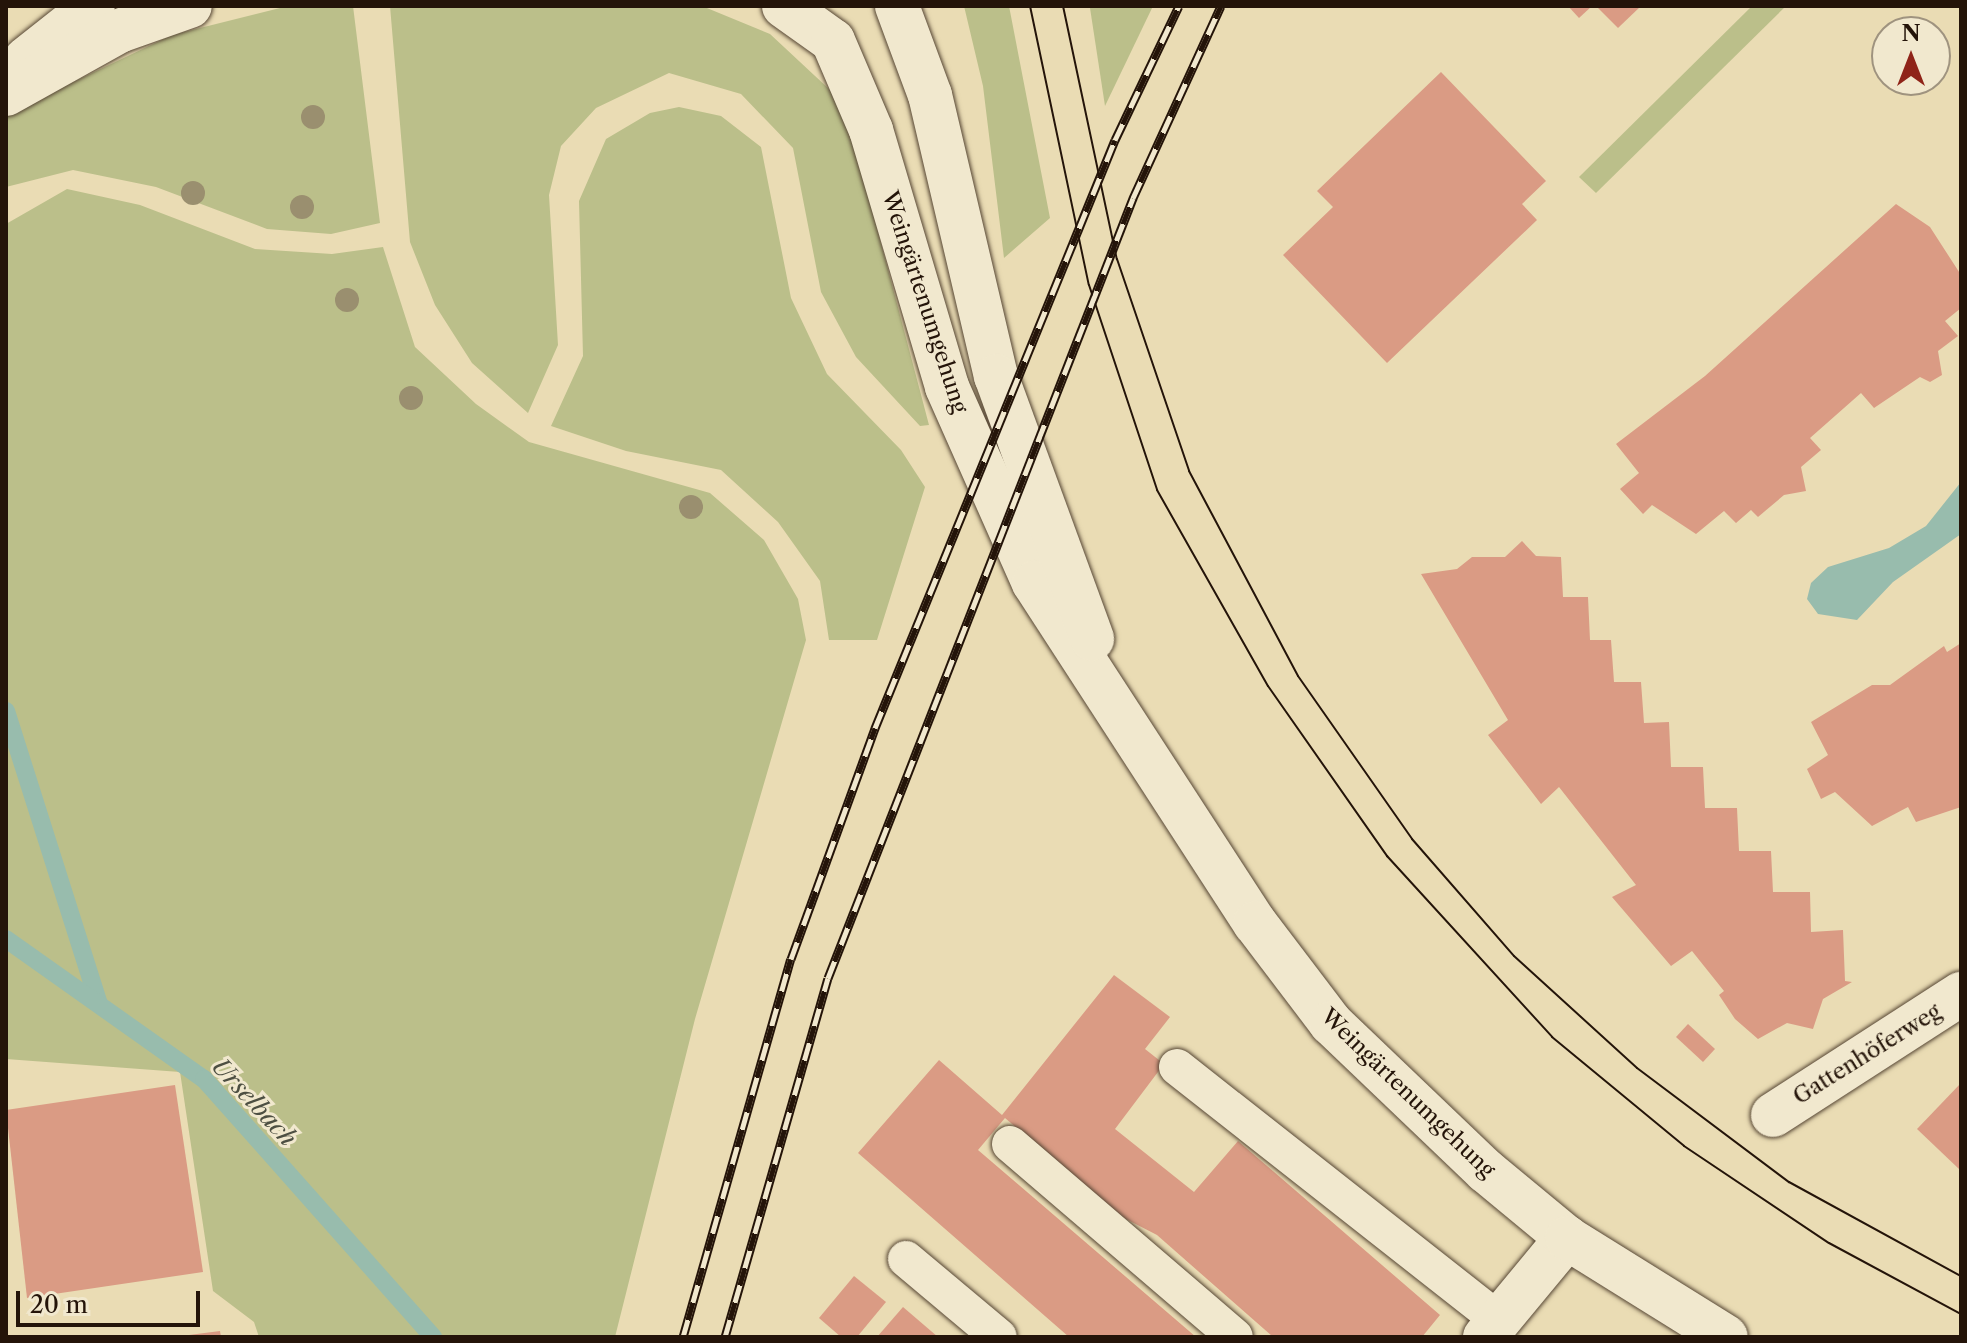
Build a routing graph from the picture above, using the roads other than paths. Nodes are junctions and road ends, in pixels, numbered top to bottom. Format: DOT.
graph roads {
  1 [pos="93,6"];
  2 [pos="190,6"];
  3 [pos="784,6"];
  4 [pos="897,6"];
  5 [pos="6,75"];
  6 [pos="6,94"];
  7 [pos="1111,691"];
  8 [pos="1961,994"];
  9 [pos="1177,1067"];
  10 [pos="1773,1115"];
  11 [pos="1010,1144"];
  12 [pos="1567,1238"];
  13 [pos="906,1259"];
  14 [pos="1493,1329"];
  15 [pos="999,1337"];
  16 [pos="1235,1337"];
  17 [pos="1726,1337"];
  1 -- 5 [label="main road"];
  2 -- 6 [label="main road"];
  3 -- 7 [label="main road, Weingärtenumgehung"];
  4 -- 7 [label="main road, Weingärtenumgehung"];
  7 -- 12 [label="main road, Weingärtenumgehung"];
  8 -- 10 [label="main road, Gattenhöferweg"];
  9 -- 14 [label="lane"];
  11 -- 16 [label="lane"];
  12 -- 14 [label="main road"];
  12 -- 17 [label="main road, Weingärtenumgehung"];
  13 -- 15 [label="lane"];
}
